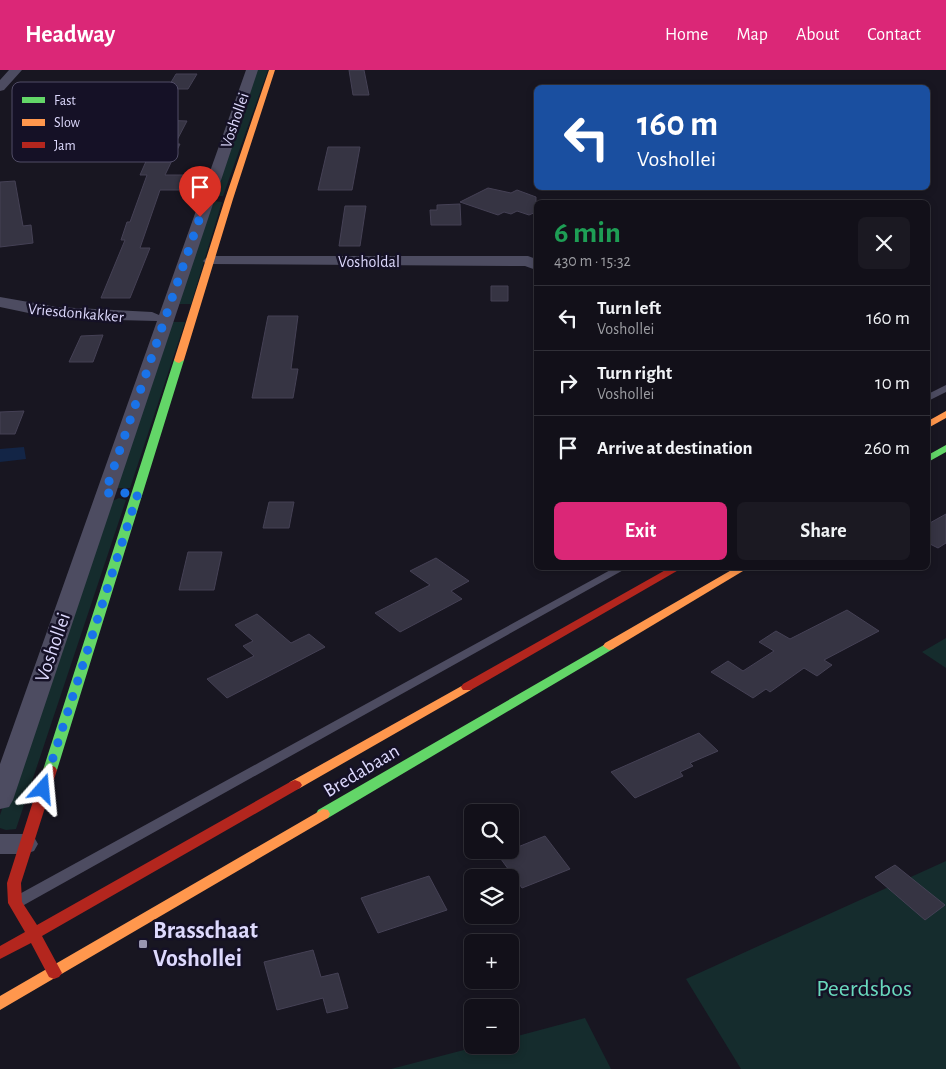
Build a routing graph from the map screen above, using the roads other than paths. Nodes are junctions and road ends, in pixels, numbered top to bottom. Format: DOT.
graph roads {
  1 [pos="16,70"];
  2 [pos="252,70"];
  3 [pos="272,70"];
  4 [pos="0,87"];
  5 [pos="206,199"];
  6 [pos="229,199"];
  7 [pos="211,261"];
  8 [pos="534,261"];
  9 [pos="0,302"];
  10 [pos="152,317"];
  11 [pos="946,388"];
  12 [pos="930,397"];
  13 [pos="946,414"];
  14 [pos="930,424"];
  15 [pos="946,448"];
  16 [pos="930,458"];
  17 [pos="105,493"];
  18 [pos="138,493"];
  19 [pos="617,570"];
  20 [pos="672,570"];
  21 [pos="739,570"];
  22 [pos="0,800"];
  23 [pos="13,844"];
  24 [pos="15,903"];
  25 [pos="33,933"];
  26 [pos="0,953"];
  27 [pos="54,973"];
  28 [pos="0,1004"];
  1 -- 4 [label="street"];
  2 -- 5 [label="street, Voshollei"];
  3 -- 6 [label="street, Voshollei"];
  5 -- 6 [label="street"];
  5 -- 17 [label="street, Voshollei"];
  6 -- 7 [label="street, Voshollei"];
  7 -- 8 [label="street, Vosholdal"];
  7 -- 18 [label="street, Voshollei"];
  9 -- 10 [label="street, Vriesdonkakker"];
  11 -- 12 [label="lane"];
  13 -- 14 [label="street"];
  15 -- 16 [label="street"];
  17 -- 18 [label="street"];
  17 -- 22 [label="street, Voshollei"];
  18 -- 23 [label="street, Voshollei"];
  19 -- 24 [label="lane"];
  20 -- 25 [label="street, Bredabaan"];
  21 -- 27 [label="street, Bredabaan"];
  23 -- 24 [label="street, Voshollei"];
  24 -- 25 [label="street"];
  25 -- 26 [label="street, Bredabaan"];
  25 -- 27 [label="street"];
  27 -- 28 [label="street, Bredabaan"];
}
